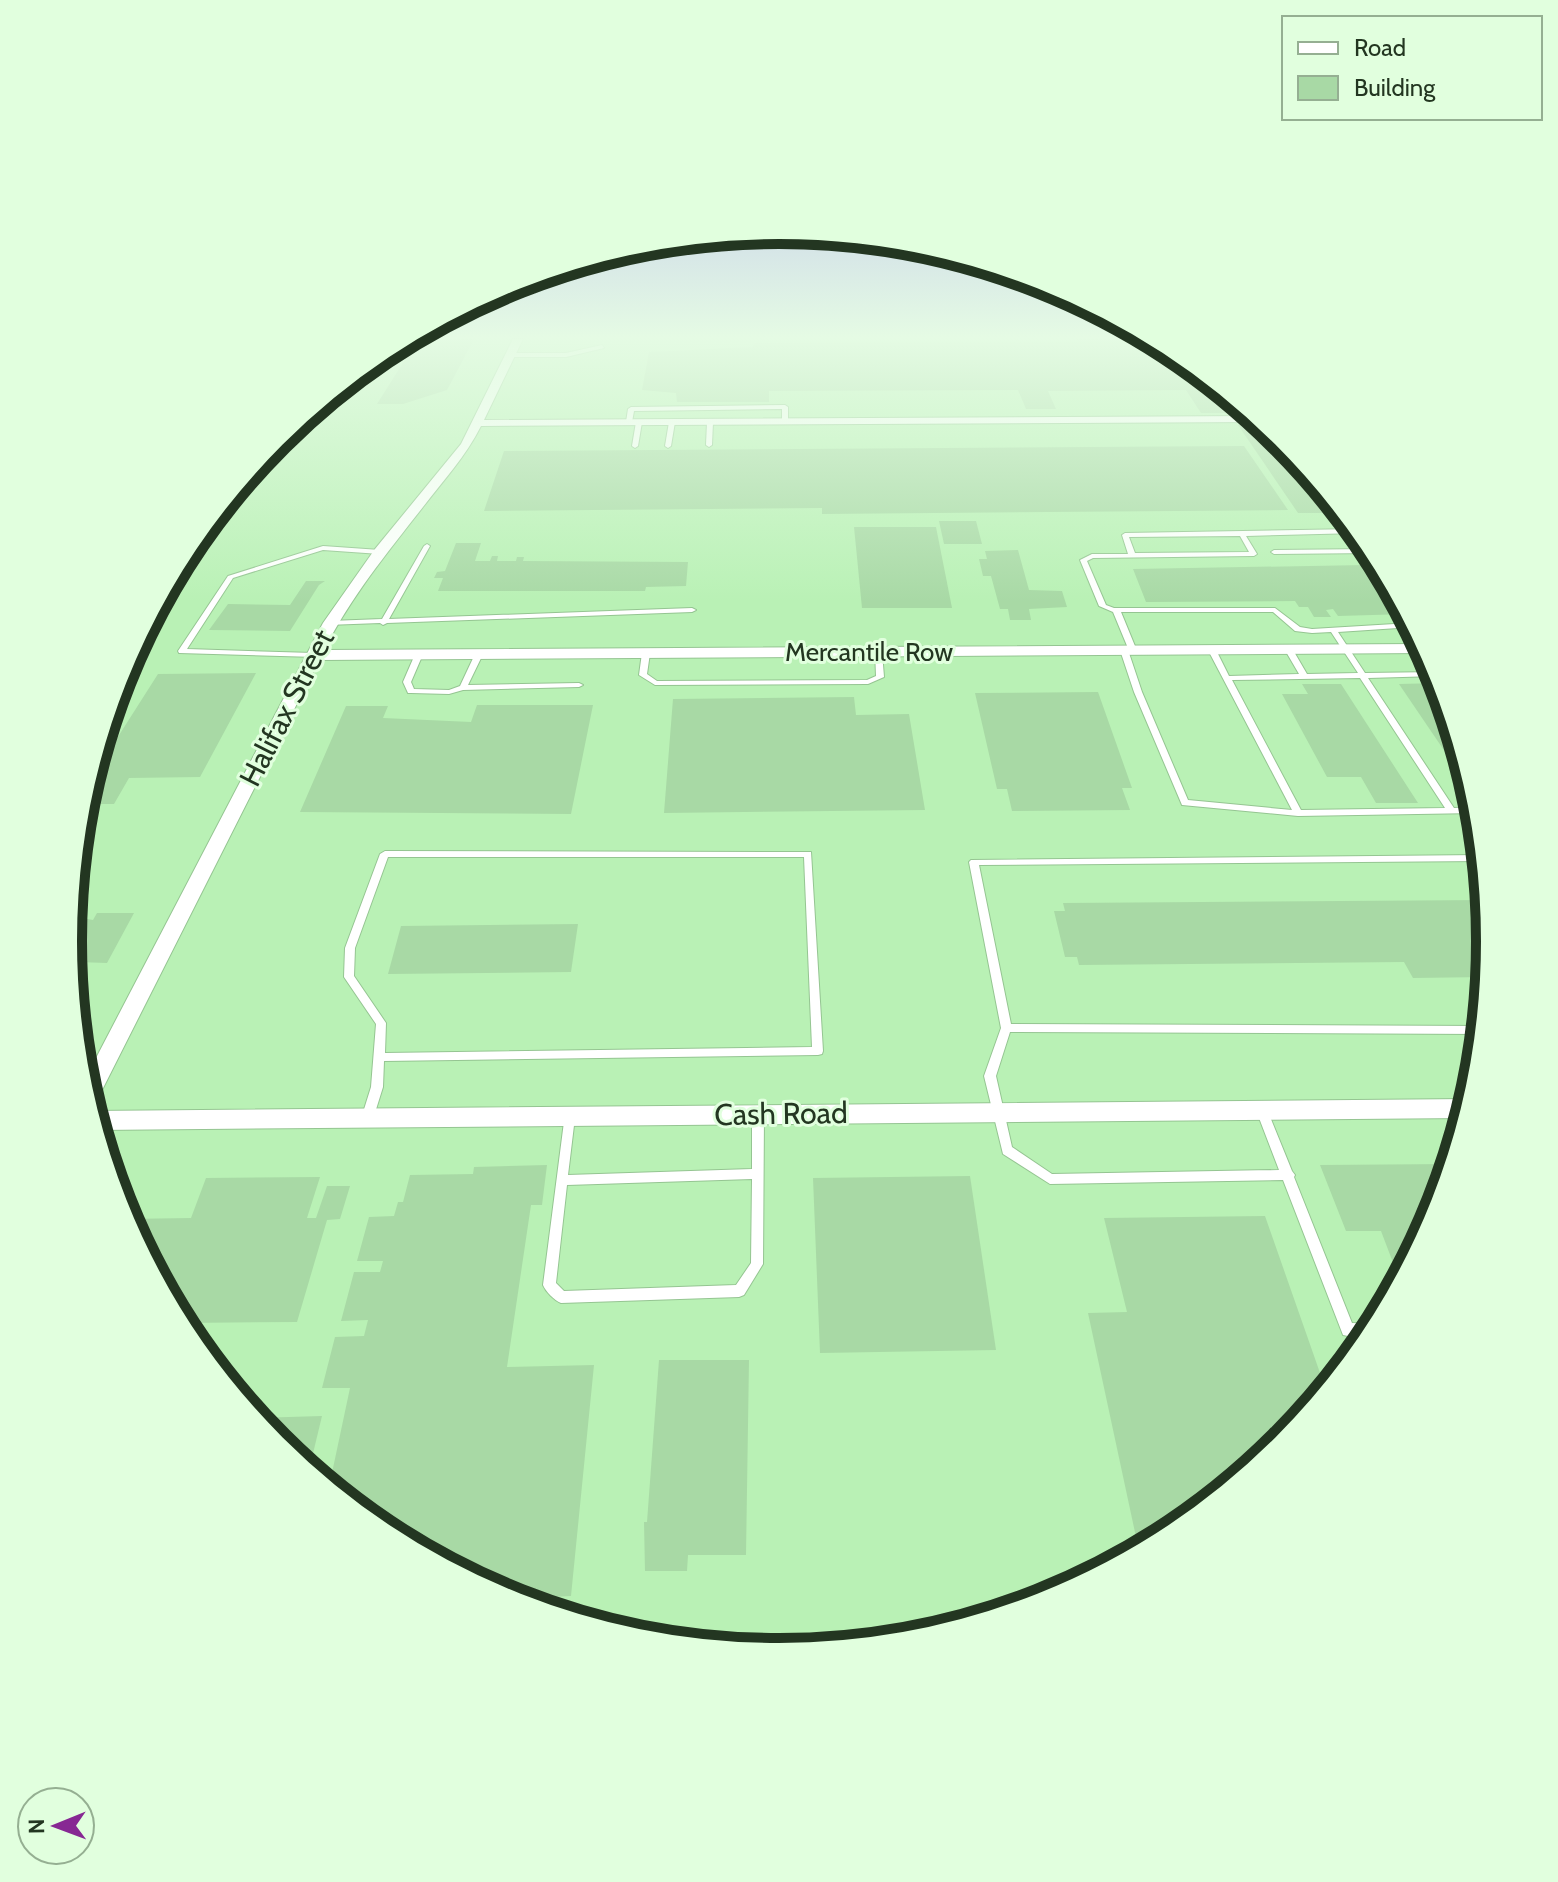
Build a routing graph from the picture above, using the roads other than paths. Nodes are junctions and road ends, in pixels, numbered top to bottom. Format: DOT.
graph roads {
  1 [pos="477,427"];
  2 [pos="634,427"];
  3 [pos="671,427"];
  4 [pos="710,427"];
  5 [pos="709,445"];
  6 [pos="635,446"];
  7 [pos="668,446"];
  8 [pos="1343,531"];
  9 [pos="1242,534"];
  10 [pos="427,546"];
  11 [pos="1357,551"];
  12 [pos="380,552"];
  13 [pos="1274,552"];
  14 [pos="1132,555"];
  15 [pos="692,610"];
  16 [pos="1116,610"];
  17 [pos="330,623"];
  18 [pos="383,623"];
  19 [pos="1400,625"];
  20 [pos="1334,631"];
  21 [pos="1411,649"];
  22 [pos="1128,650"];
  23 [pos="1212,650"];
  24 [pos="1289,650"];
  25 [pos="1344,650"];
  26 [pos="878,652"];
  27 [pos="646,653"];
  28 [pos="419,654"];
  29 [pos="479,654"];
  30 [pos="313,655"];
  31 [pos="1361,674"];
  32 [pos="1423,674"];
  33 [pos="1304,676"];
  34 [pos="1226,678"];
  35 [pos="579,685"];
  36 [pos="463,688"];
  37 [pos="1451,811"];
  38 [pos="1464,811"];
  39 [pos="1298,813"];
  40 [pos="1471,858"];
  41 [pos="1006,1028"];
  42 [pos="1470,1030"];
  43 [pos="379,1057"];
  44 [pos="96,1080"];
  45 [pos="1455,1108"];
  46 [pos="1262,1109"];
  47 [pos="997,1112"];
  48 [pos="758,1114"];
  49 [pos="569,1117"];
  50 [pos="367,1119"];
  51 [pos="106,1120"];
  52 [pos="757,1174"];
  53 [pos="1289,1175"];
  54 [pos="562,1180"];
  55 [pos="1358,1330"];
  1 -- 12 [label="street, Halifax Street"];
  2 -- 6 [label="lane"];
  3 -- 7 [label="lane"];
  4 -- 5 [label="lane"];
  8 -- 9 [label="lane"];
  9 -- 14 [label="lane"];
  9 -- 14 [label="lane"];
  10 -- 18 [label="lane"];
  11 -- 13 [label="lane"];
  12 -- 17 [label="street, Halifax Street"];
  12 -- 30 [label="lane"];
  14 -- 16 [label="lane"];
  15 -- 18 [label="lane"];
  16 -- 20 [label="lane"];
  16 -- 22 [label="lane"];
  17 -- 18 [label="lane"];
  17 -- 30 [label="street, Halifax Street"];
  19 -- 20 [label="lane"];
  20 -- 25 [label="lane"];
  21 -- 25 [label="street, Mercantile Row"];
  22 -- 23 [label="street, Mercantile Row"];
  22 -- 26 [label="street, Mercantile Row"];
  22 -- 39 [label="lane"];
  23 -- 24 [label="street, Mercantile Row"];
  23 -- 34 [label="lane"];
  24 -- 25 [label="street, Mercantile Row"];
  24 -- 33 [label="lane"];
  25 -- 31 [label="lane"];
  26 -- 27 [label="street, Mercantile Row"];
  26 -- 27 [label="lane"];
  27 -- 29 [label="street, Mercantile Row"];
  28 -- 29 [label="street, Mercantile Row"];
  28 -- 30 [label="street, Mercantile Row"];
  28 -- 36 [label="lane"];
  29 -- 36 [label="lane"];
  30 -- 44 [label="street, Halifax Street"];
  31 -- 32 [label="lane"];
  31 -- 33 [label="lane"];
  31 -- 37 [label="lane"];
  33 -- 34 [label="lane"];
  34 -- 39 [label="lane"];
  35 -- 36 [label="lane"];
  37 -- 38 [label="lane"];
  37 -- 39 [label="lane"];
  40 -- 41 [label="lane"];
  41 -- 42 [label="lane"];
  41 -- 47 [label="lane"];
  43 -- 43 [label="lane"];
  43 -- 50 [label="lane"];
  45 -- 46 [label="street, Cash Road"];
  46 -- 47 [label="street, Cash Road"];
  46 -- 53 [label="lane"];
  47 -- 48 [label="street, Cash Road"];
  47 -- 53 [label="lane"];
  48 -- 49 [label="street, Cash Road"];
  48 -- 52 [label="lane"];
  49 -- 50 [label="street, Cash Road"];
  49 -- 54 [label="lane"];
  50 -- 51 [label="street, Cash Road"];
  52 -- 54 [label="lane"];
  52 -- 54 [label="lane"];
  53 -- 55 [label="lane"];
}
